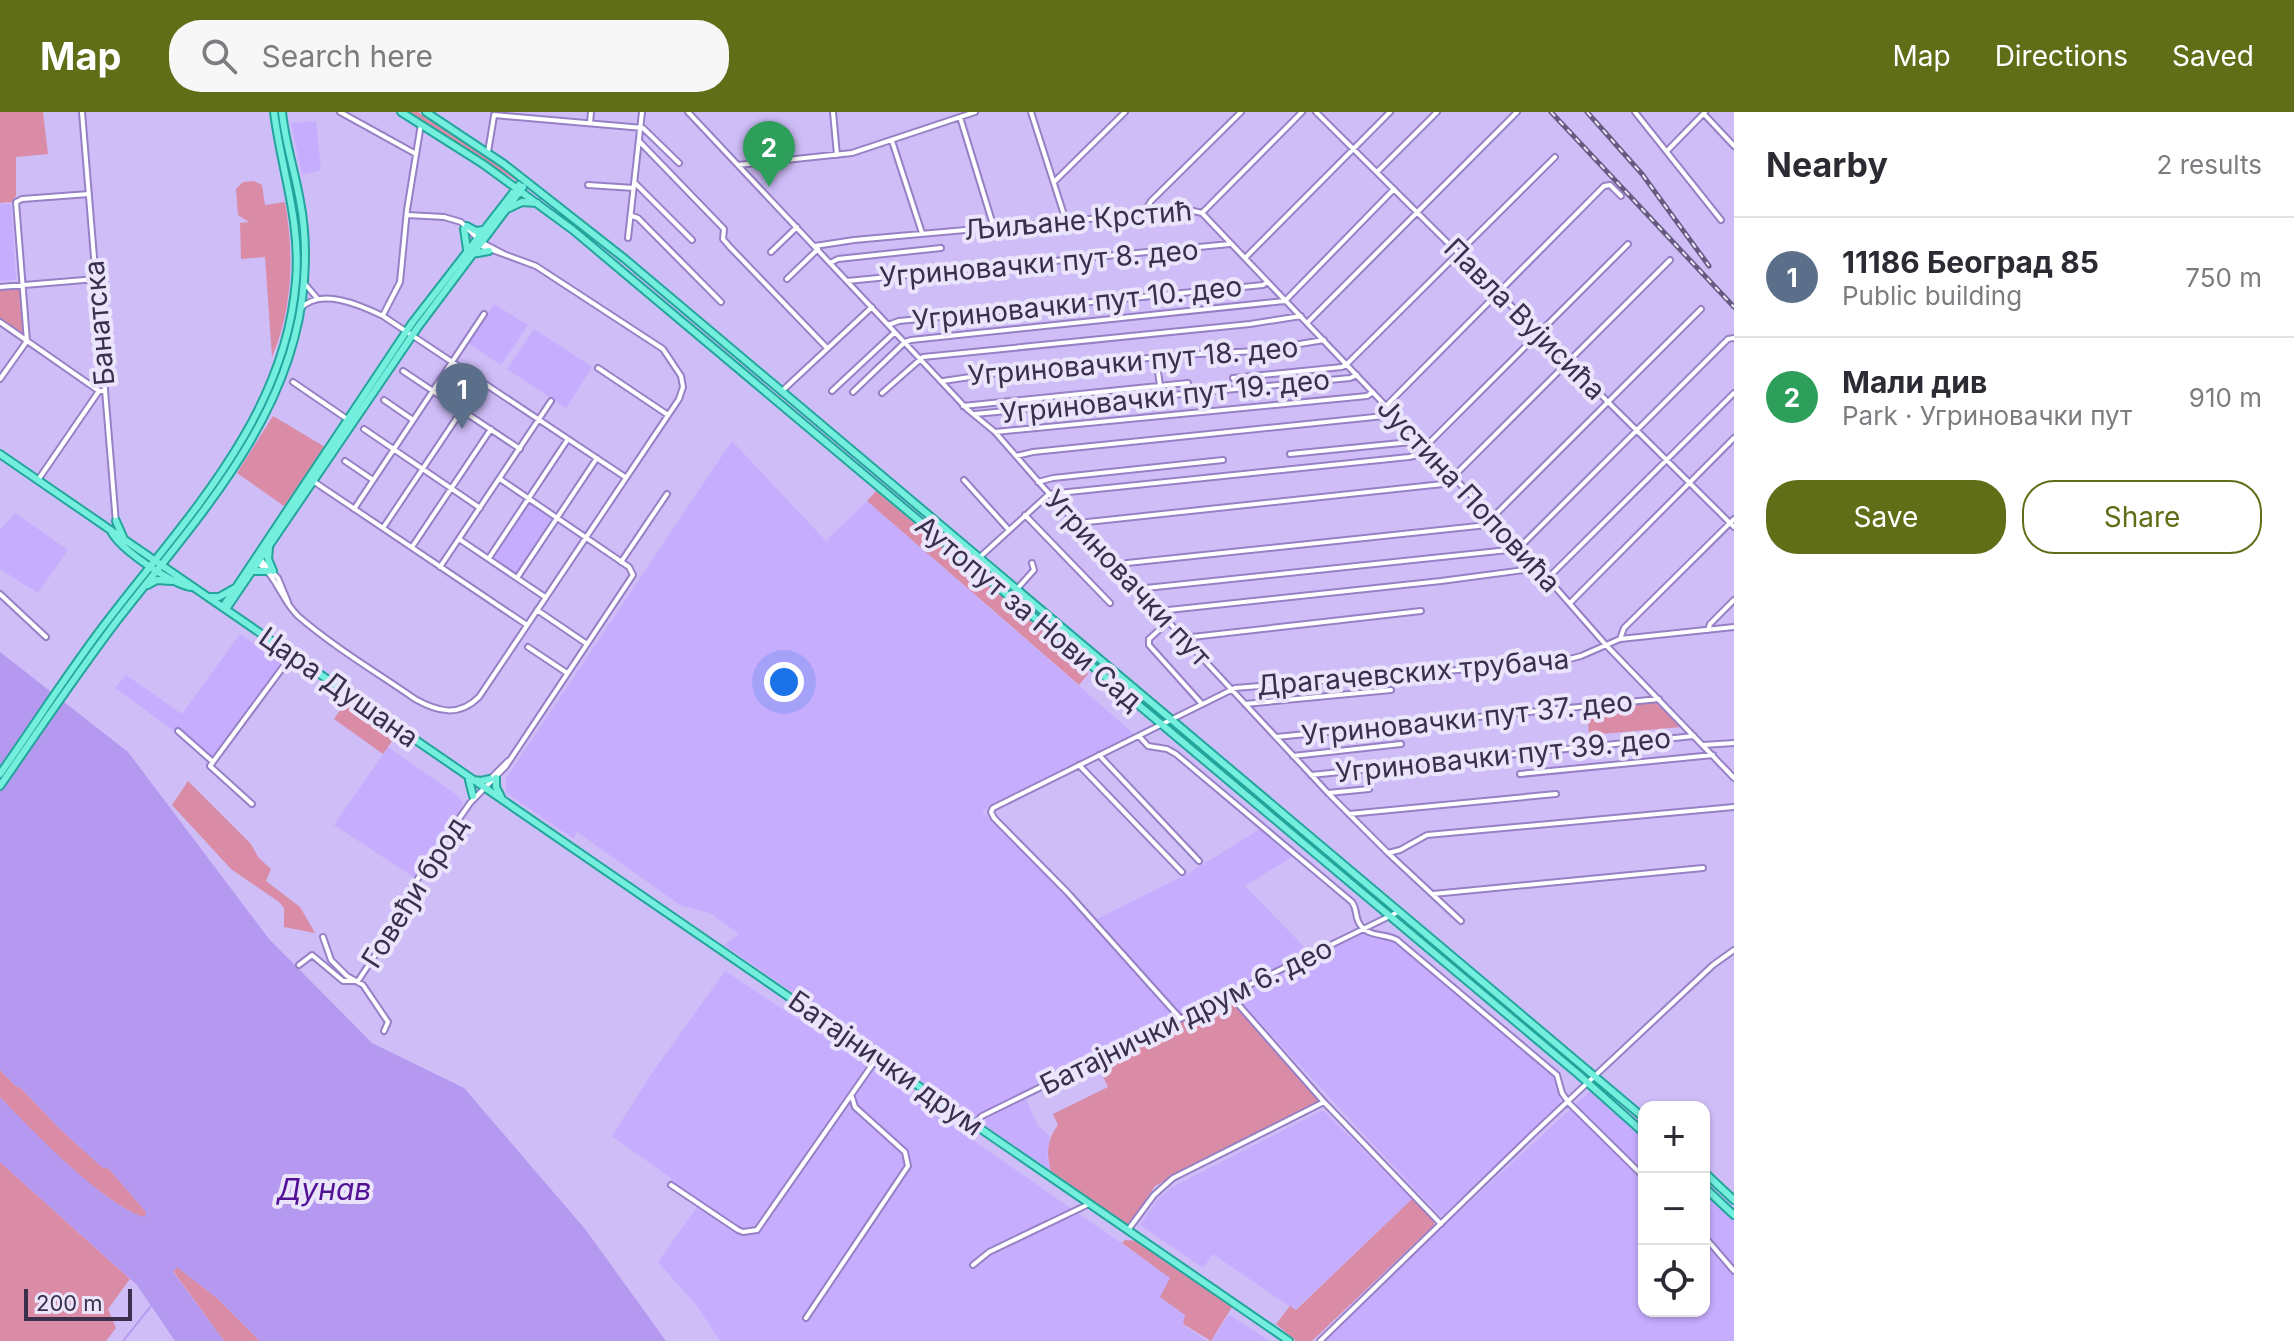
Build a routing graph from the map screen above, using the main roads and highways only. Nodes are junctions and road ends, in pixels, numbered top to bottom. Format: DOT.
graph roads {
  1 [pos="274,112"];
  2 [pos="282,112"];
  3 [pos="401,112"];
  4 [pos="426,112"];
  5 [pos="496,173"];
  6 [pos="525,180"];
  7 [pos="519,189"];
  8 [pos="539,203"];
  9 [pos="503,208"];
  10 [pos="485,231"];
  11 [pos="470,252"];
  12 [pos="410,332"];
  13 [pos="0,454"];
  14 [pos="225,472"];
  15 [pos="310,480"];
  16 [pos="116,521"];
  17 [pos="112,533"];
  18 [pos="126,539"];
  19 [pos="269,545"];
  20 [pos="172,547"];
  21 [pos="140,550"];
  22 [pos="131,551"];
  23 [pos="256,560"];
  24 [pos="157,566"];
  25 [pos="252,571"];
  26 [pos="176,579"];
  27 [pos="238,583"];
  28 [pos="135,585"];
  29 [pos="142,590"];
  30 [pos="236,596"];
  31 [pos="208,597"];
  32 [pos="224,608"];
  33 [pos="241,619"];
  34 [pos="76,670"];
  35 [pos="0,774"];
  36 [pos="467,777"];
  37 [pos="0,786"];
  38 [pos="483,788"];
  39 [pos="472,799"];
  40 [pos="504,801"];
  41 [pos="1638,1113"];
  42 [pos="1638,1128"];
  43 [pos="1705,1173"];
  44 [pos="1710,1193"];
  45 [pos="1734,1200"];
  46 [pos="1734,1215"];
  47 [pos="1289,1341"];
  1 -- 14 [label="main road"];
  2 -- 14 [label="main road"];
  3 -- 5 [label="main road, Аутопут за Нови Сад"];
  4 -- 6 [label="main road, Аутопут за Нови Сад"];
  5 -- 7 [label="main road, Аутопут за Нови Сад"];
  5 -- 9 [label="main road"];
  6 -- 7 [label="main road"];
  6 -- 41 [label="main road, Аутопут за Нови Сад"];
  7 -- 8 [label="main road, Аутопут за Нови Сад"];
  7 -- 9 [label="main road"];
  8 -- 9 [label="main road"];
  8 -- 42 [label="main road, Аутопут за Нови Сад"];
  9 -- 10 [label="main road"];
  10 -- 11 [label="main road"];
  10 -- 11 [label="main road"];
  10 -- 11 [label="main road"];
  11 -- 12 [label="main road"];
  12 -- 15 [label="main road"];
  12 -- 15 [label="main road"];
  13 -- 17 [label="main road, Цара Душана"];
  14 -- 20 [label="main road"];
  15 -- 19 [label="main road"];
  15 -- 23 [label="main road"];
  16 -- 18 [label="main road"];
  17 -- 18 [label="main road, Цара Душана"];
  17 -- 22 [label="main road, Цара Душана"];
  18 -- 21 [label="main road, Цара Душана"];
  19 -- 23 [label="main road"];
  19 -- 25 [label="main road"];
  20 -- 21 [label="main road"];
  20 -- 24 [label="main road"];
  20 -- 26 [label="main road"];
  21 -- 24 [label="main road, Цара Душана"];
  22 -- 24 [label="main road, Цара Душана"];
  22 -- 28 [label="main road"];
  23 -- 25 [label="main road"];
  23 -- 27 [label="main road"];
  24 -- 26 [label="main road, Цара Душана"];
  24 -- 28 [label="main road"];
  24 -- 29 [label="main road"];
  25 -- 30 [label="main road"];
  26 -- 29 [label="main road"];
  26 -- 31 [label="main road, Цара Душана"];
  27 -- 31 [label="main road"];
  27 -- 32 [label="main road"];
  28 -- 34 [label="main road"];
  29 -- 34 [label="main road"];
  30 -- 32 [label="main road"];
  30 -- 33 [label="main road"];
  31 -- 32 [label="main road, Цара Душана"];
  32 -- 33 [label="main road, Цара Душана"];
  33 -- 36 [label="main road, Цара Душана"];
  34 -- 35 [label="main road"];
  34 -- 37 [label="main road"];
  36 -- 38 [label="main road, Цара Душана"];
  36 -- 39 [label="main road"];
  36 -- 40 [label="main road"];
  38 -- 40 [label="main road, Батајнички друм"];
  40 -- 47 [label="main road, Батајнички друм"];
  43 -- 45 [label="main road"];
  44 -- 46 [label="main road"];
}
